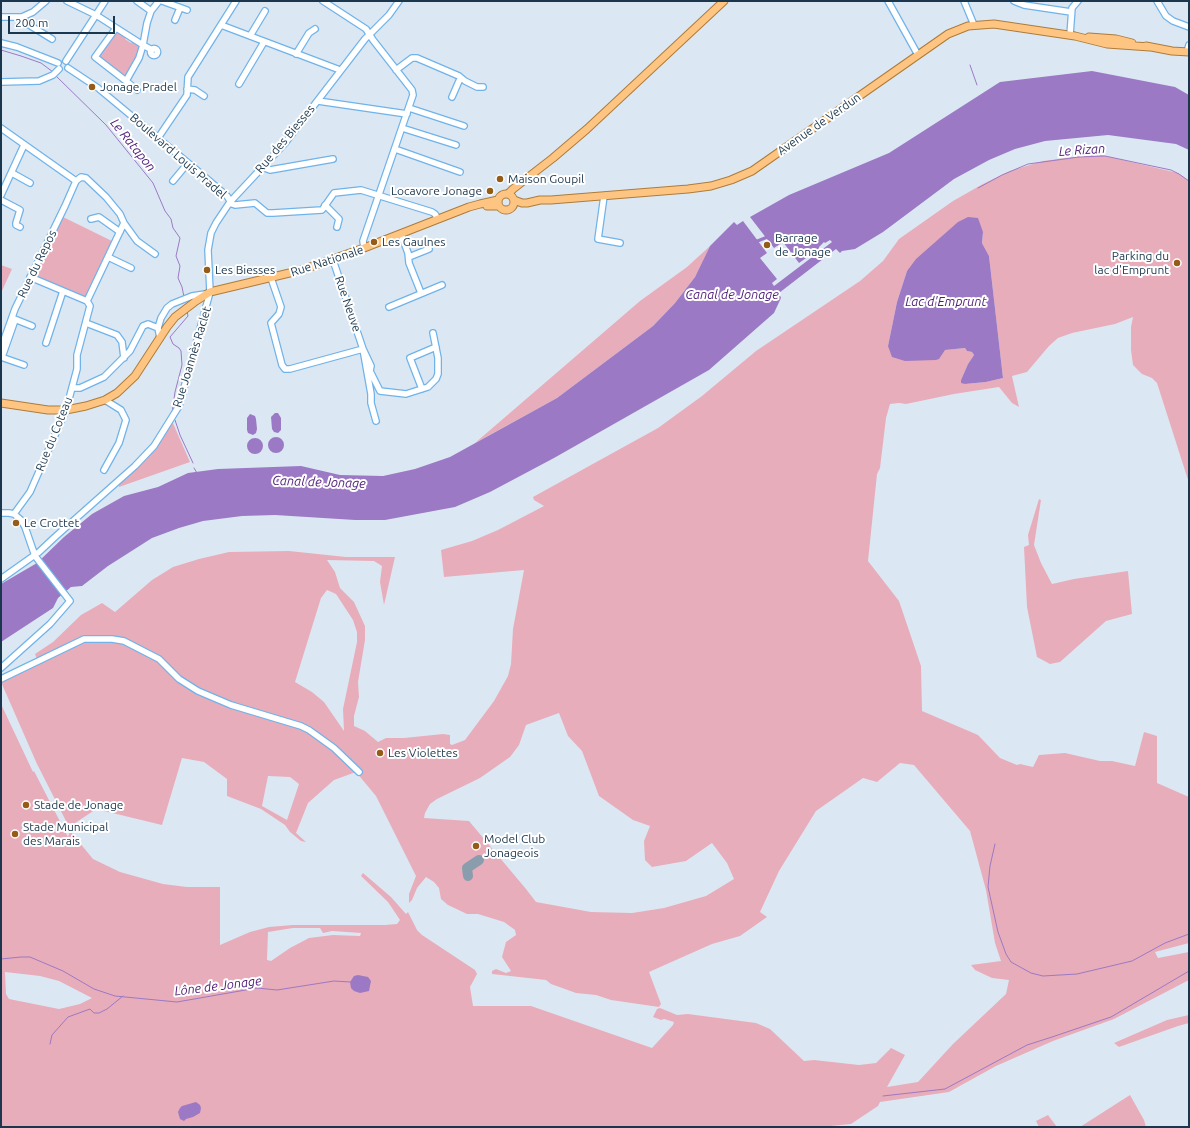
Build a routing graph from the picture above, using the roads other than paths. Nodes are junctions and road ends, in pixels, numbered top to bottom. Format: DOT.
graph roads {
  1 [pos="46,1"];
  2 [pos="67,1"];
  3 [pos="105,1"];
  4 [pos="136,1"];
  5 [pos="159,1"];
  6 [pos="162,1"];
  7 [pos="236,1"];
  8 [pos="323,1"];
  9 [pos="399,1"];
  10 [pos="724,1"];
  11 [pos="888,1"];
  12 [pos="964,1"];
  13 [pos="1014,1"];
  14 [pos="1078,1"];
  15 [pos="1157,1"];
  16 [pos="180,8"];
  17 [pos="187,10"];
  18 [pos="151,11"];
  19 [pos="266,11"];
  20 [pos="1071,12"];
  21 [pos="96,15"];
  22 [pos="22,16"];
  23 [pos="1,17"];
  24 [pos="175,20"];
  25 [pos="221,25"];
  26 [pos="974,25"];
  27 [pos="1189,26"];
  28 [pos="116,28"];
  29 [pos="315,29"];
  30 [pos="370,33"];
  31 [pos="250,36"];
  32 [pos="1072,36"];
  33 [pos="52,39"];
  34 [pos="264,42"];
  35 [pos="1,43"];
  36 [pos="143,45"];
  37 [pos="152,50"];
  38 [pos="1188,50"];
  39 [pos="296,54"];
  40 [pos="918,55"];
  41 [pos="66,61"];
  42 [pos="68,68"];
  43 [pos="57,70"];
  44 [pos="340,70"];
  45 [pos="396,70"];
  46 [pos="461,78"];
  47 [pos="126,81"];
  48 [pos="1,82"];
  49 [pos="239,84"];
  50 [pos="483,87"];
  51 [pos="187,89"];
  52 [pos="137,90"];
  53 [pos="204,96"];
  54 [pos="452,97"];
  55 [pos="318,101"];
  56 [pos="409,108"];
  57 [pos="407,114"];
  58 [pos="464,126"];
  59 [pos="1,128"];
  60 [pos="402,128"];
  61 [pos="158,138"];
  62 [pos="24,145"];
  63 [pos="456,145"];
  64 [pos="395,149"];
  65 [pos="333,159"];
  66 [pos="188,163"];
  67 [pos="262,167"];
  68 [pos="12,172"];
  69 [pos="460,172"];
  70 [pos="76,180"];
  71 [pos="173,181"];
  72 [pos="30,183"];
  73 [pos="1,195"];
  74 [pos="379,196"];
  75 [pos="604,196"];
  76 [pos="512,199"];
  77 [pos="1,200"];
  78 [pos="230,202"];
  79 [pos="499,203"];
  80 [pos="325,205"];
  81 [pos="441,218"];
  82 [pos="91,219"];
  83 [pos="124,223"];
  84 [pos="20,227"];
  85 [pos="337,227"];
  86 [pos="120,232"];
  87 [pos="401,234"];
  88 [pos="620,243"];
  89 [pos="364,248"];
  90 [pos="429,249"];
  91 [pos="155,254"];
  92 [pos="108,257"];
  93 [pos="409,257"];
  94 [pos="333,260"];
  95 [pos="131,268"];
  96 [pos="30,277"];
  97 [pos="271,278"];
  98 [pos="442,285"];
  99 [pos="63,291"];
  100 [pos="209,293"];
  101 [pos="422,293"];
  102 [pos="88,301"];
  103 [pos="389,307"];
  104 [pos="13,319"];
  105 [pos="86,323"];
  106 [pos="32,326"];
  107 [pos="158,328"];
  108 [pos="433,334"];
  109 [pos="160,338"];
  110 [pos="46,343"];
  111 [pos="436,347"];
  112 [pos="1,348"];
  113 [pos="363,349"];
  114 [pos="2,357"];
  115 [pos="124,358"];
  116 [pos="24,365"];
  117 [pos="73,388"];
  118 [pos="422,389"];
  119 [pos="105,400"];
  120 [pos="1,403"];
  121 [pos="66,410"];
  122 [pos="376,421"];
  123 [pos="104,470"];
  124 [pos="1,514"];
  125 [pos="14,514"];
  126 [pos="35,556"];
  127 [pos="1,579"];
  128 [pos="1,668"];
  129 [pos="1,679"];
  130 [pos="359,772"];
  1 -- 22 [label="street"];
  2 -- 21 [label="street"];
  3 -- 21 [label="street"];
  4 -- 18 [label="street"];
  5 -- 18 [label="street"];
  6 -- 16 [label="street"];
  7 -- 25 [label="street"];
  8 -- 30 [label="street"];
  9 -- 30 [label="street, Rue des Biesses"];
  10 -- 76 [label="main road"];
  11 -- 40 [label="street"];
  12 -- 26 [label="street"];
  13 -- 20 [label="street"];
  14 -- 20 [label="street"];
  15 -- 27 [label="street"];
  16 -- 17 [label="street"];
  16 -- 24 [label="street"];
  18 -- 36 [label="street"];
  19 -- 31 [label="street"];
  20 -- 32 [label="street"];
  21 -- 28 [label="street"];
  21 -- 41 [label="street"];
  22 -- 23 [label="street"];
  22 -- 33 [label="street"];
  25 -- 31 [label="street"];
  25 -- 51 [label="street"];
  26 -- 32 [label="main road, Avenue de Verdun"];
  26 -- 40 [label="main road, Avenue de Verdun"];
  28 -- 36 [label="street"];
  28 -- 47 [label="street"];
  29 -- 39 [label="street"];
  30 -- 44 [label="street, Rue des Biesses"];
  30 -- 45 [label="street"];
  31 -- 34 [label="street"];
  32 -- 38 [label="main road, Avenue de Verdun"];
  34 -- 39 [label="street"];
  34 -- 49 [label="street"];
  35 -- 43 [label="street"];
  36 -- 37 [label="street"];
  36 -- 47 [label="street"];
  39 -- 44 [label="street"];
  40 -- 75 [label="main road, Avenue de Verdun"];
  41 -- 42 [label="street"];
  41 -- 43 [label="street"];
  42 -- 43 [label="street"];
  42 -- 61 [label="street, Boulevard Louis Pradel"];
  43 -- 48 [label="street"];
  44 -- 55 [label="street, Rue des Biesses"];
  45 -- 46 [label="street"];
  45 -- 56 [label="street"];
  46 -- 50 [label="street"];
  46 -- 54 [label="street"];
  47 -- 52 [label="street"];
  51 -- 53 [label="street"];
  51 -- 61 [label="street"];
  55 -- 57 [label="street"];
  55 -- 67 [label="street, Rue des Biesses"];
  56 -- 57 [label="street"];
  56 -- 58 [label="street"];
  57 -- 60 [label="street"];
  59 -- 62 [label="street"];
  60 -- 63 [label="street"];
  60 -- 64 [label="street"];
  61 -- 66 [label="street, Boulevard Louis Pradel"];
  62 -- 68 [label="street"];
  62 -- 70 [label="street"];
  64 -- 69 [label="street"];
  64 -- 74 [label="street"];
  65 -- 67 [label="street"];
  66 -- 71 [label="street"];
  66 -- 78 [label="street, Boulevard Louis Pradel"];
  67 -- 78 [label="street, Rue des Biesses"];
  68 -- 72 [label="street"];
  68 -- 73 [label="street"];
  70 -- 83 [label="street"];
  70 -- 96 [label="street, Rue du Repos"];
  74 -- 80 [label="street"];
  74 -- 81 [label="street"];
  74 -- 89 [label="street"];
  75 -- 76 [label="main road, Avenue de Verdun"];
  75 -- 88 [label="street"];
  76 -- 79 [label="main road"];
  76 -- 79 [label="main road, Avenue de Verdun"];
  77 -- 84 [label="street"];
  78 -- 80 [label="street"];
  78 -- 100 [label="street, Rue des Biesses"];
  79 -- 81 [label="main road, Rue Nationale"];
  80 -- 85 [label="street"];
  81 -- 87 [label="main road, Rue Nationale"];
  82 -- 86 [label="street"];
  83 -- 86 [label="street"];
  83 -- 91 [label="street"];
  86 -- 92 [label="street"];
  87 -- 89 [label="main road, Rue Nationale"];
  87 -- 93 [label="street"];
  89 -- 94 [label="main road, Rue Nationale"];
  90 -- 93 [label="street"];
  92 -- 95 [label="street"];
  92 -- 102 [label="street"];
  93 -- 101 [label="street"];
  94 -- 97 [label="main road, Rue Nationale"];
  94 -- 113 [label="street, Rue Neuve"];
  96 -- 99 [label="street"];
  96 -- 104 [label="street, Rue du Repos"];
  97 -- 100 [label="main road, Rue Nationale"];
  97 -- 113 [label="street"];
  98 -- 101 [label="street"];
  99 -- 102 [label="street"];
  99 -- 110 [label="street"];
  100 -- 107 [label="street, Rue Nationale"];
  100 -- 109 [label="main road, Rue Nationale"];
  100 -- 126 [label="street, Rue Joannès Raclet"];
  101 -- 103 [label="street"];
  102 -- 105 [label="street, Rue du Coteau"];
  104 -- 106 [label="street"];
  104 -- 112 [label="street, Rue du Repos"];
  104 -- 114 [label="street"];
  105 -- 115 [label="street"];
  105 -- 117 [label="street, Rue du Coteau"];
  107 -- 109 [label="street"];
  107 -- 115 [label="street"];
  108 -- 111 [label="street"];
  109 -- 119 [label="main road, Rue Nationale"];
  111 -- 118 [label="street"];
  111 -- 118 [label="street"];
  113 -- 118 [label="street, Rue Neuve"];
  113 -- 122 [label="street, Rue Neuve"];
  114 -- 116 [label="street"];
  115 -- 117 [label="street"];
  117 -- 121 [label="street, Rue du Coteau"];
  119 -- 121 [label="main road, Rue Nationale"];
  119 -- 123 [label="street"];
  120 -- 121 [label="main road, Rue Nationale"];
  121 -- 125 [label="street, Rue du Coteau"];
  124 -- 125 [label="street"];
  125 -- 126 [label="street"];
  126 -- 127 [label="street, Rue Joannès Raclet"];
  126 -- 128 [label="street"];
  129 -- 130 [label="street"];
}
